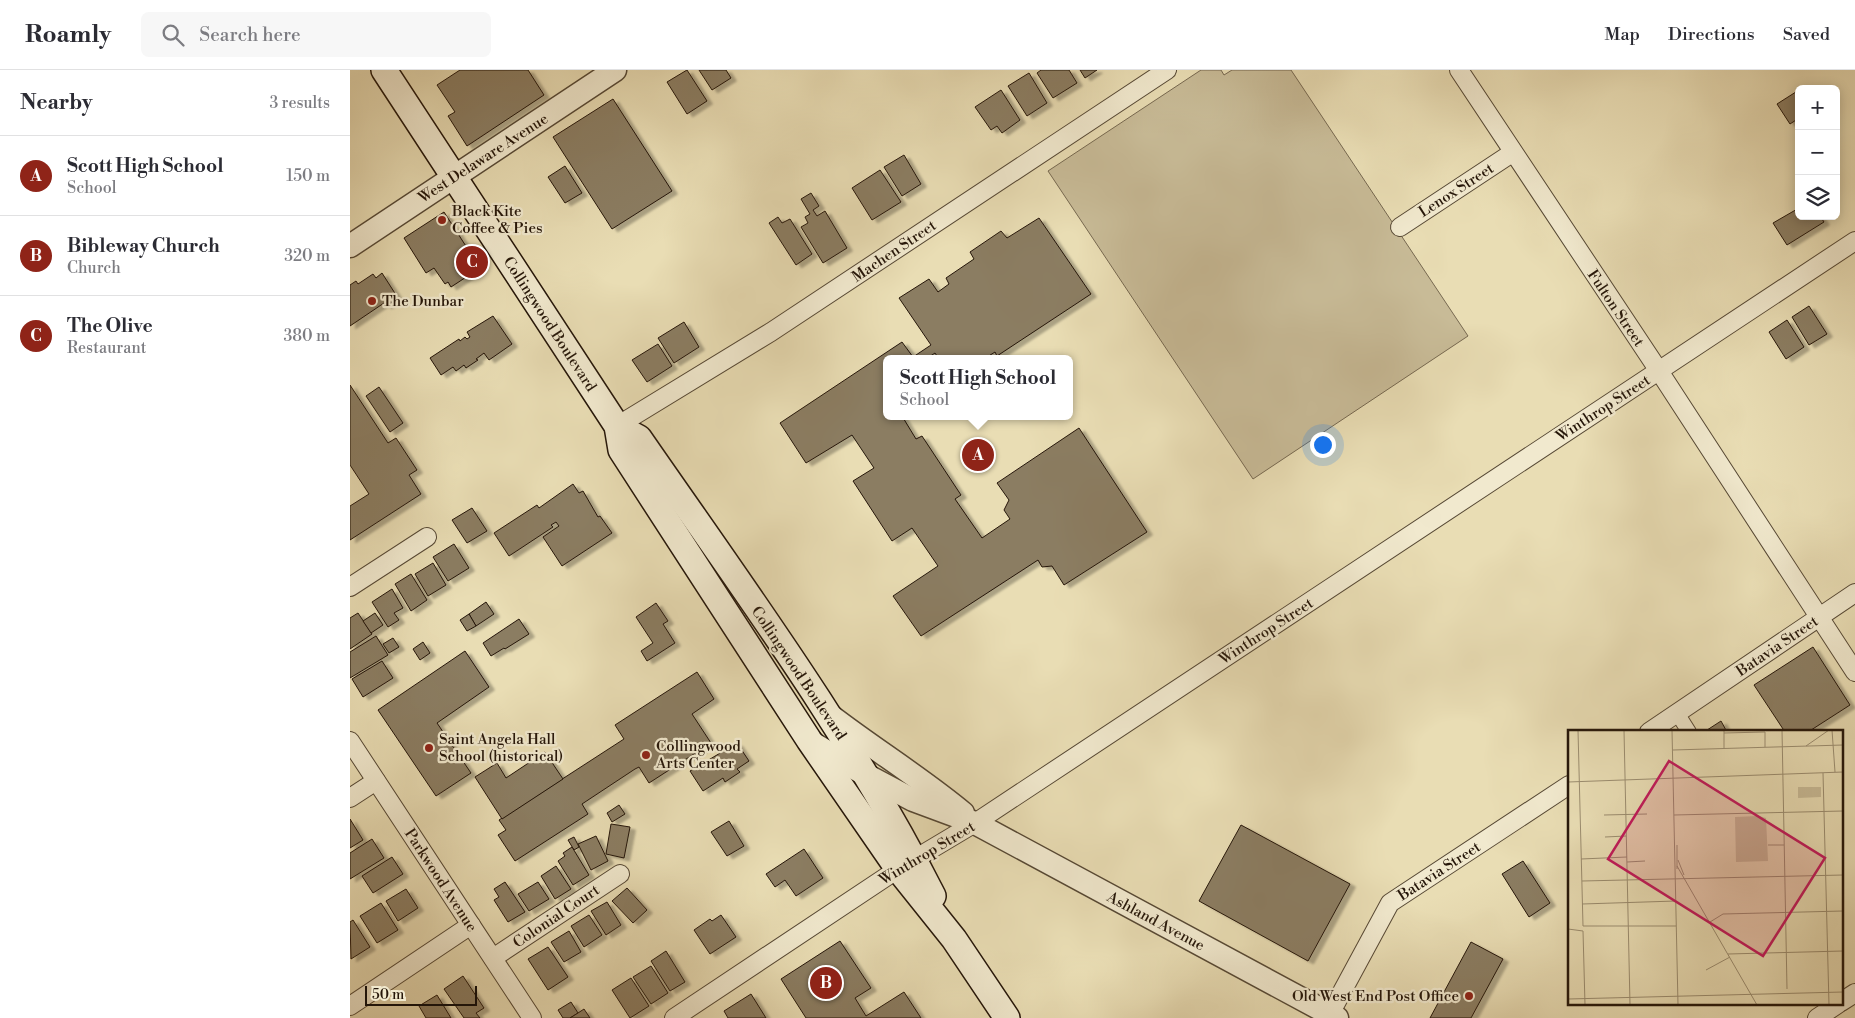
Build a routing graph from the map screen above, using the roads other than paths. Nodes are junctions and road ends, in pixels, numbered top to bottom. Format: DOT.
graph roads {
  1 [pos="384,70"];
  2 [pos="615,70"];
  3 [pos="1167,70"];
  4 [pos="1458,70"];
  5 [pos="1512,152"];
  6 [pos="454,177"];
  7 [pos="1400,227"];
  8 [pos="1855,241"];
  9 [pos="350,246"];
  10 [pos="1659,371"];
  11 [pos="617,426"];
  12 [pos="427,537"];
  13 [pos="722,558"];
  14 [pos="695,563"];
  15 [pos="350,588"];
  16 [pos="1855,594"];
  17 [pos="1818,617"];
  18 [pos="1855,672"];
  19 [pos="1677,713"];
  20 [pos="828,714"];
  21 [pos="1652,730"];
  22 [pos="1688,730"];
  23 [pos="808,740"];
  24 [pos="350,742"];
  25 [pos="866,775"];
  26 [pos="376,781"];
  27 [pos="1568,786"];
  28 [pos="350,798"];
  29 [pos="975,823"];
  30 [pos="906,865"];
  31 [pos="620,874"];
  32 [pos="471,925"];
  33 [pos="493,958"];
  34 [pos="1855,993"];
  35 [pos="1842,1002"];
  36 [pos="350,1006"];
  37 [pos="1835,1006"];
  38 [pos="1333,1016"];
  39 [pos="532,1018"];
  40 [pos="674,1018"];
  41 [pos="1006,1018"];
  42 [pos="1817,1018"];
  1 -- 6 [label="main road, Collingwood Boulevard"];
  2 -- 6 [label="street, West Delaware Avenue"];
  3 -- 11 [label="street, Machen Street"];
  4 -- 5 [label="street, Fulton Street"];
  5 -- 7 [label="street, Lenox Street"];
  5 -- 10 [label="street, Fulton Street"];
  6 -- 9 [label="street, West Delaware Avenue"];
  6 -- 11 [label="main road, Collingwood Boulevard"];
  8 -- 10 [label="street, Winthrop Street"];
  10 -- 17 [label="street, Fulton Street"];
  10 -- 29 [label="street, Winthrop Street"];
  11 -- 13 [label="main road, Collingwood Boulevard"];
  11 -- 14 [label="main road, Collingwood Boulevard"];
  12 -- 15 [label="street"];
  13 -- 14 [label="main road"];
  13 -- 20 [label="main road, Collingwood Boulevard"];
  14 -- 23 [label="main road, Collingwood Boulevard"];
  16 -- 17 [label="street, Batavia Street"];
  17 -- 18 [label="street, Fulton Street"];
  17 -- 19 [label="street, Batavia Street"];
  19 -- 21 [label="street, Batavia Street"];
  19 -- 22 [label="street"];
  20 -- 25 [label="main road, Collingwood Boulevard"];
  20 -- 29 [label="street, Ashland Avenue"];
  23 -- 25 [label="street, Ashland Avenue"];
  23 -- 30 [label="main road, Collingwood Boulevard"];
  24 -- 26 [label="street, Parkwood Avenue"];
  25 -- 29 [label="street, Ashland Avenue"];
  25 -- 30 [label="main road, Collingwood Boulevard"];
  26 -- 28 [label="street"];
  26 -- 32 [label="street, Parkwood Avenue"];
  27 -- 38 [label="street, Batavia Street"];
  29 -- 30 [label="street, Winthrop Street"];
  29 -- 38 [label="street, Ashland Avenue"];
  30 -- 40 [label="street, Winthrop Street"];
  30 -- 41 [label="main road, Collingwood Boulevard"];
  31 -- 33 [label="street, Colonial Court"];
  32 -- 33 [label="street, Parkwood Avenue"];
  32 -- 36 [label="street"];
  33 -- 39 [label="street, Parkwood Avenue"];
  34 -- 35 [label="street"];
  37 -- 42 [label="street"];
}
